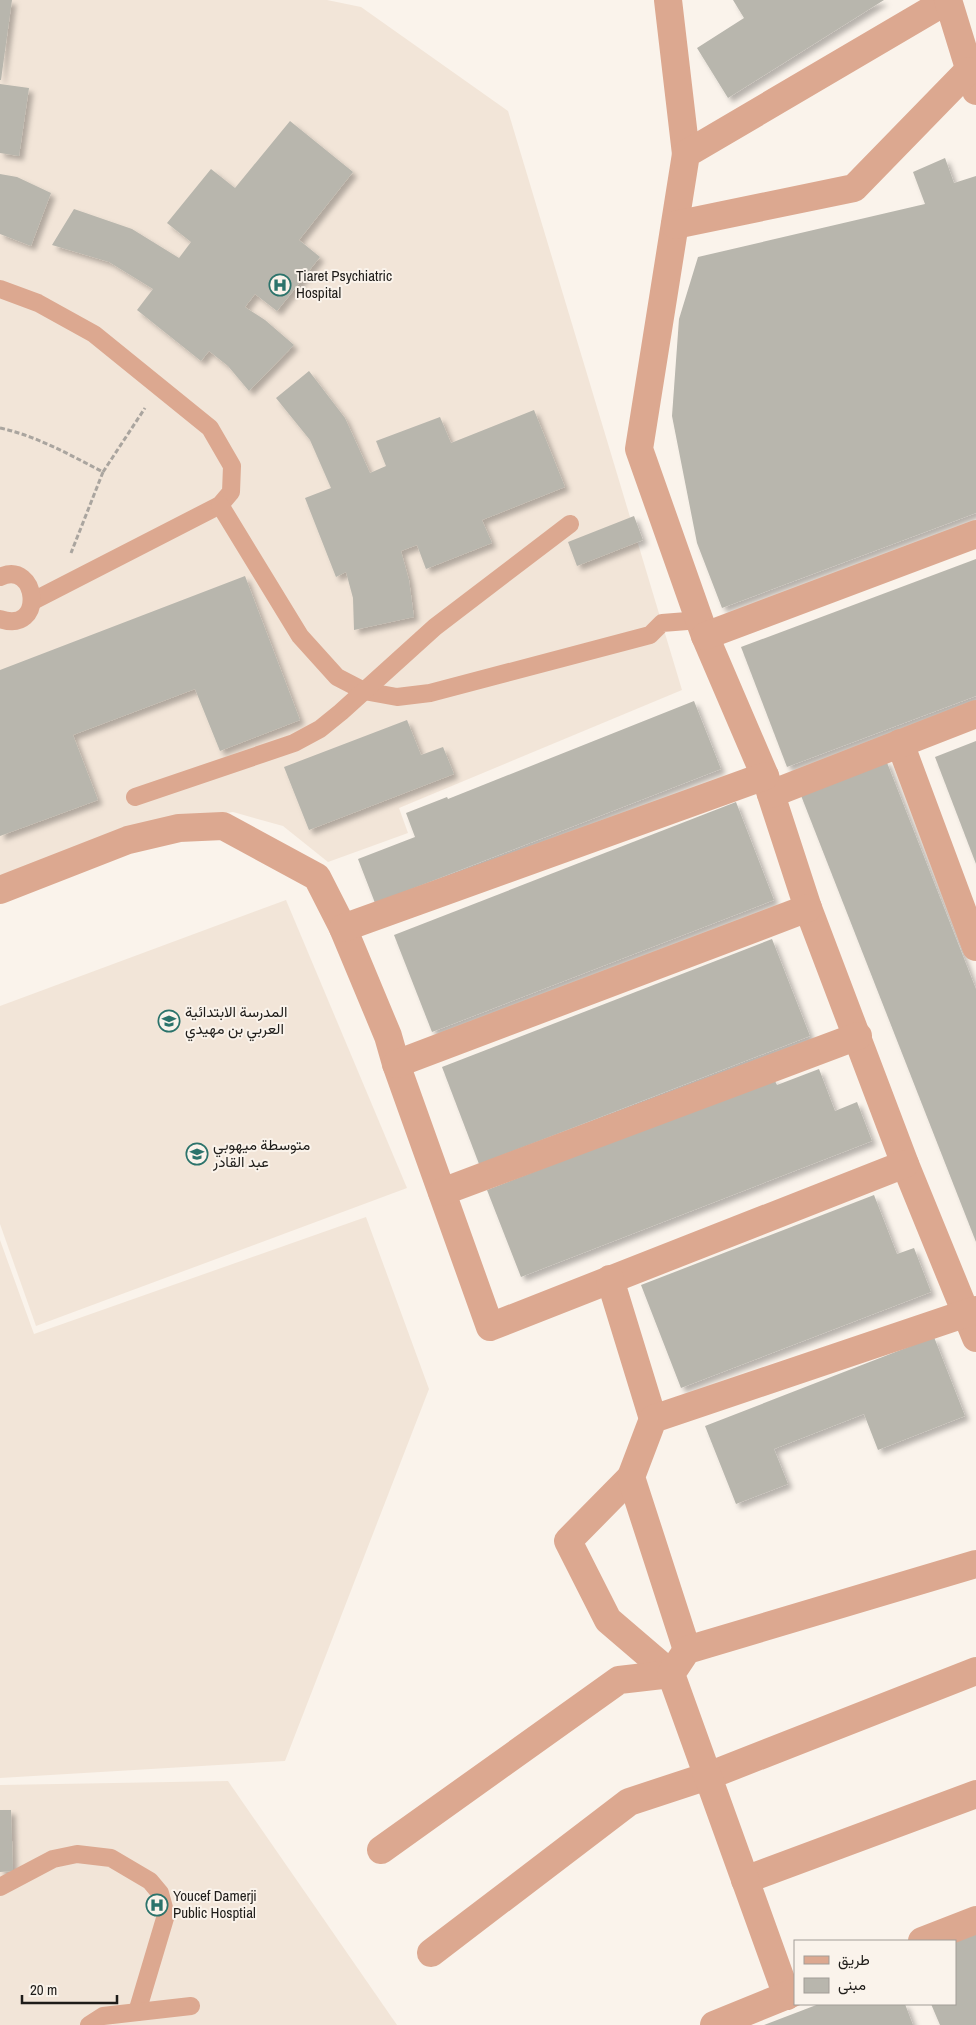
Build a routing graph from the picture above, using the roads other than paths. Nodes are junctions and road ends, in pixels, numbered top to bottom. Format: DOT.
graph roads {
  1 [pos="668,0"];
  2 [pos="948,0"];
  3 [pos="972,81"];
  4 [pos="686,154"];
  5 [pos="675,225"];
  6 [pos="0,289"];
  7 [pos="220,505"];
  8 [pos="570,524"];
  9 [pos="976,534"];
  10 [pos="0,577"];
  11 [pos="33,601"];
  12 [pos="0,619"];
  13 [pos="702,628"];
  14 [pos="364,692"];
  15 [pos="976,714"];
  16 [pos="900,743"];
  17 [pos="768,785"];
  18 [pos="135,797"];
  19 [pos="0,890"];
  20 [pos="966,890"];
  21 [pos="808,908"];
  22 [pos="343,928"];
  23 [pos="976,947"];
  24 [pos="858,1036"];
  25 [pos="396,1064"];
  26 [pos="905,1164"];
  27 [pos="442,1192"];
  28 [pos="610,1279"];
  29 [pos="971,1311"];
  30 [pos="976,1338"];
  31 [pos="653,1419"];
  32 [pos="631,1477"];
  33 [pos="976,1564"];
  34 [pos="687,1650"];
  35 [pos="976,1671"];
  36 [pos="671,1674"];
  37 [pos="708,1776"];
  38 [pos="976,1794"];
  39 [pos="381,1850"];
  40 [pos="745,1880"];
  41 [pos="0,1887"];
  42 [pos="976,1920"];
  43 [pos="925,1940"];
  44 [pos="431,1953"];
  45 [pos="791,1994"];
  46 [pos="191,2006"];
  47 [pos="137,2012"];
  48 [pos="89,2025"];
  49 [pos="714,2025"];
  1 -- 4 [label="street"];
  2 -- 3 [label="street"];
  2 -- 4 [label="street"];
  3 -- 5 [label="street"];
  4 -- 5 [label="street"];
  5 -- 13 [label="street"];
  6 -- 7 [label="lane"];
  7 -- 11 [label="lane"];
  7 -- 14 [label="lane"];
  8 -- 14 [label="lane"];
  9 -- 13 [label="street"];
  10 -- 11 [label="lane"];
  11 -- 12 [label="lane"];
  13 -- 14 [label="lane"];
  13 -- 17 [label="street"];
  14 -- 18 [label="lane"];
  15 -- 16 [label="street"];
  16 -- 17 [label="street"];
  16 -- 20 [label="street"];
  17 -- 21 [label="street"];
  17 -- 22 [label="street"];
  19 -- 22 [label="street"];
  20 -- 23 [label="street"];
  21 -- 24 [label="street"];
  21 -- 25 [label="street"];
  22 -- 25 [label="street"];
  24 -- 26 [label="street"];
  24 -- 27 [label="street"];
  25 -- 27 [label="street"];
  26 -- 28 [label="street"];
  26 -- 29 [label="street"];
  27 -- 28 [label="street"];
  28 -- 31 [label="street"];
  29 -- 30 [label="street"];
  29 -- 31 [label="street"];
  31 -- 32 [label="street"];
  32 -- 34 [label="street"];
  32 -- 36 [label="street"];
  33 -- 34 [label="street"];
  34 -- 36 [label="street"];
  35 -- 37 [label="street"];
  36 -- 37 [label="street"];
  36 -- 39 [label="street"];
  37 -- 40 [label="street"];
  37 -- 44 [label="street"];
  38 -- 40 [label="street"];
  40 -- 45 [label="street"];
  41 -- 47 [label="lane"];
  42 -- 43 [label="street"];
  45 -- 49 [label="street"];
  46 -- 47 [label="lane"];
  47 -- 48 [label="lane"];
}
